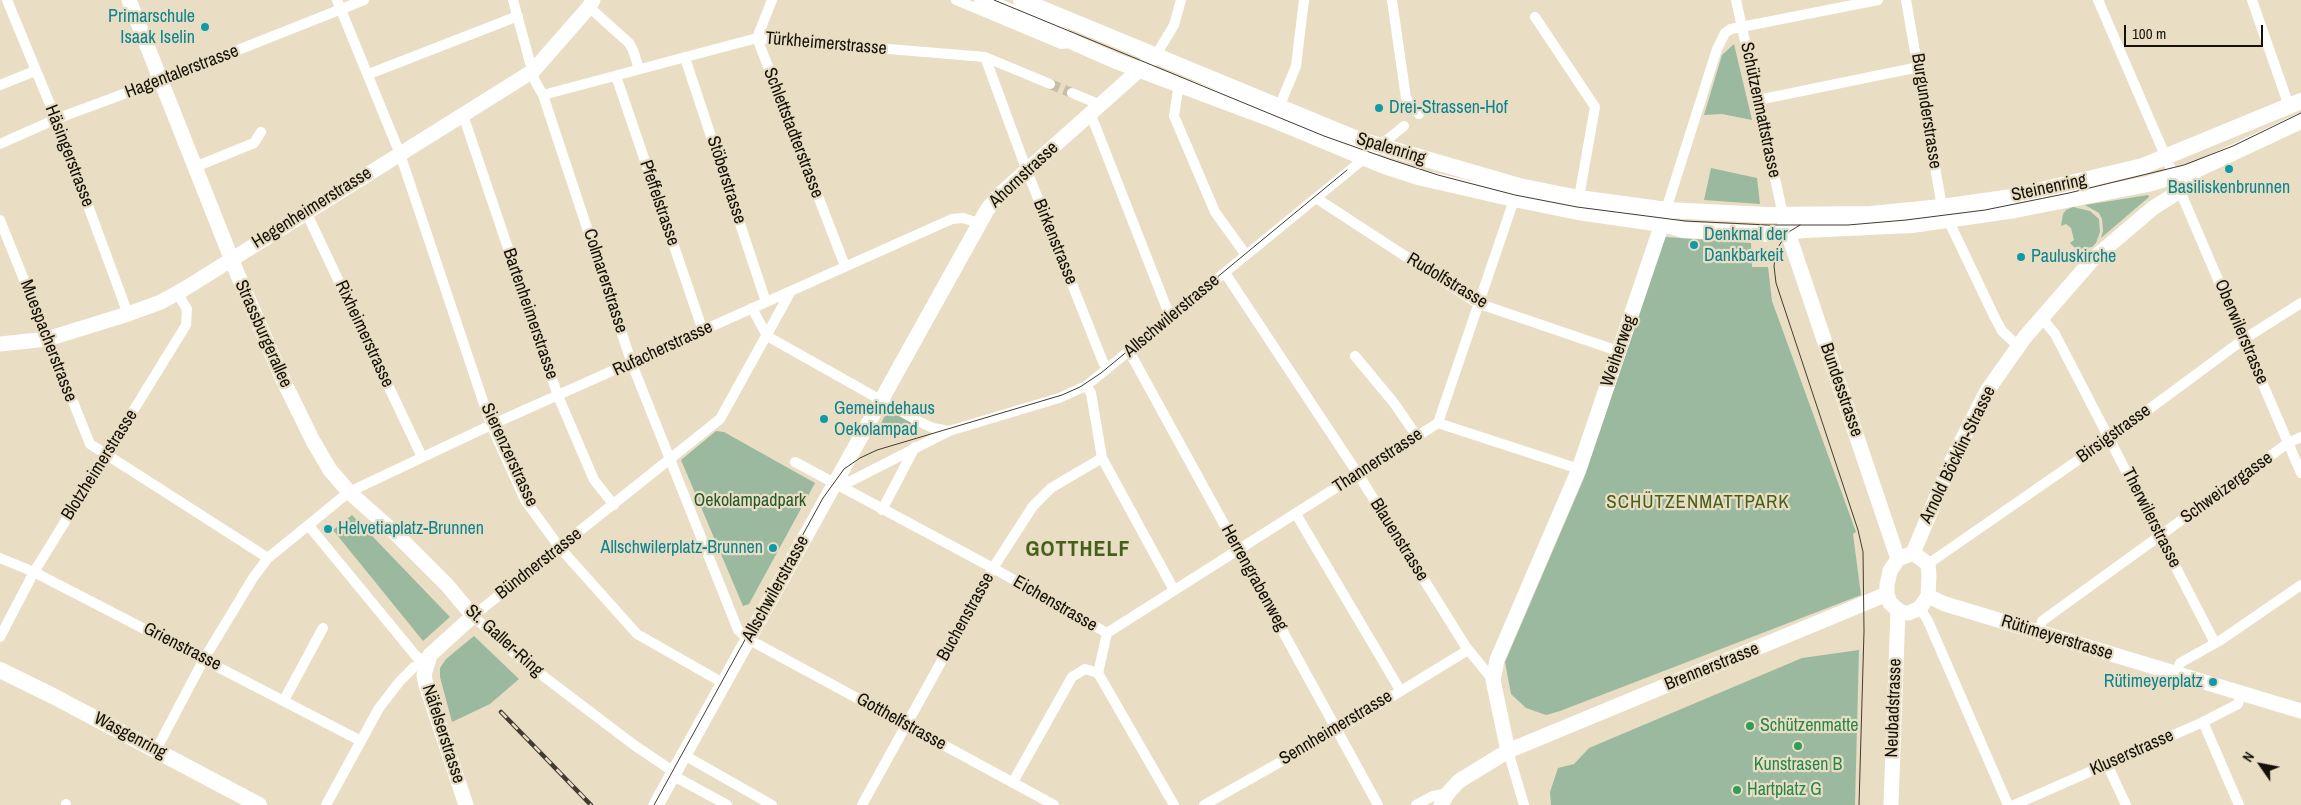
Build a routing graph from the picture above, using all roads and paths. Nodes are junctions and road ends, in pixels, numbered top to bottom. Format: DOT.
graph roads {
  1 [pos="7,0"];
  2 [pos="128,0"];
  3 [pos="364,0"];
  4 [pos="513,0"];
  5 [pos="772,0"];
  6 [pos="956,0"];
  7 [pos="982,0"];
  8 [pos="1020,0"];
  9 [pos="1181,0"];
  10 [pos="1304,0"];
  11 [pos="1392,0"];
  12 [pos="1736,0"];
  13 [pos="1878,0"];
  14 [pos="1906,0"];
  15 [pos="2098,0"];
  16 [pos="2252,0"];
  17 [pos="591,4"];
  18 [pos="339,5"];
  19 [pos="518,16"];
  20 [pos="1535,17"];
  21 [pos="1742,28"];
  22 [pos="756,38"];
  23 [pos="1075,43"];
  24 [pos="1156,55"];
  25 [pos="985,57"];
  26 [pos="685,58"];
  27 [pos="1919,67"];
  28 [pos="639,69"];
  29 [pos="1141,69"];
  30 [pos="35,71"];
  31 [pos="533,71"];
  32 [pos="368,74"];
  33 [pos="616,76"];
  34 [pos="161,80"];
  35 [pos="1178,83"];
  36 [pos="1050,84"];
  37 [pos="0,85"];
  38 [pos="1072,93"];
  39 [pos="543,95"];
  40 [pos="1758,100"];
  41 [pos="2295,104"];
  42 [pos="1096,110"];
  43 [pos="1276,114"];
  44 [pos="1419,114"];
  45 [pos="463,115"];
  46 [pos="56,119"];
  47 [pos="2301,121"];
  48 [pos="1404,126"];
  49 [pos="262,132"];
  50 [pos="0,144"];
  51 [pos="1371,152"];
  52 [pos="400,154"];
  53 [pos="2167,158"];
  54 [pos="195,167"];
  55 [pos="2196,170"];
  56 [pos="1027,171"];
  57 [pos="2174,176"];
  58 [pos="2180,191"];
  59 [pos="1516,192"];
  60 [pos="1316,198"];
  61 [pos="1578,205"];
  62 [pos="2153,208"];
  63 [pos="306,212"];
  64 [pos="1946,213"];
  65 [pos="1664,217"];
  66 [pos="0,220"];
  67 [pos="1785,222"];
  68 [pos="978,223"];
  69 [pos="1246,255"];
  70 [pos="231,258"];
  71 [pos="845,266"];
  72 [pos="1225,273"];
  73 [pos="791,291"];
  74 [pos="177,293"];
  75 [pos="766,302"];
  76 [pos="1477,303"];
  77 [pos="2301,304"];
  78 [pos="752,308"];
  79 [pos="128,314"];
  80 [pos="1173,316"];
  81 [pos="2041,317"];
  82 [pos="703,331"];
  83 [pos="767,336"];
  84 [pos="47,339"];
  85 [pos="2244,339"];
  86 [pos="0,344"];
  87 [pos="2018,346"];
  88 [pos="1618,351"];
  89 [pos="1129,352"];
  90 [pos="1356,356"];
  91 [pos="632,364"];
  92 [pos="1108,368"];
  93 [pos="1086,386"];
  94 [pos="558,396"];
  95 [pos="881,399"];
  96 [pos="918,421"];
  97 [pos="1438,423"];
  98 [pos="491,426"];
  99 [pos="949,431"];
  100 [pos="1416,436"];
  101 [pos="2301,437"];
  102 [pos="2110,438"];
  103 [pos="2288,443"];
  104 [pos="918,446"];
  105 [pos="105,456"];
  106 [pos="422,457"];
  107 [pos="1102,458"];
  108 [pos="671,460"];
  109 [pos="795,462"];
  110 [pos="1579,469"];
  111 [pos="2301,473"];
  112 [pos="1358,474"];
  113 [pos="834,484"];
  114 [pos="349,492"];
  115 [pos="614,505"];
  116 [pos="882,510"];
  117 [pos="1296,514"];
  118 [pos="309,526"];
  119 [pos="2160,536"];
  120 [pos="560,548"];
  121 [pos="1239,549"];
  122 [pos="1913,553"];
  123 [pos="0,558"];
  124 [pos="268,558"];
  125 [pos="1898,559"];
  126 [pos="1928,564"];
  127 [pos="993,568"];
  128 [pos="34,572"];
  129 [pos="2301,585"];
  130 [pos="1174,590"];
  131 [pos="1887,594"];
  132 [pos="1924,602"];
  133 [pos="1898,610"];
  134 [pos="473,616"];
  135 [pos="323,628"];
  136 [pos="2039,632"];
  137 [pos="1107,633"];
  138 [pos="0,637"];
  139 [pos="748,638"];
  140 [pos="2215,643"];
  141 [pos="1468,650"];
  142 [pos="204,659"];
  143 [pos="426,662"];
  144 [pos="0,670"];
  145 [pos="1098,673"];
  146 [pos="2176,673"];
  147 [pos="1493,680"];
  148 [pos="723,683"];
  149 [pos="1400,690"];
  150 [pos="2241,693"];
  151 [pos="284,700"];
  152 [pos="2301,711"];
  153 [pos="2203,722"];
  154 [pos="907,725"];
  155 [pos="1337,730"];
  156 [pos="361,741"];
  157 [pos="156,750"];
  158 [pos="1508,751"];
  159 [pos="684,755"];
  160 [pos="2107,764"];
  161 [pos="673,773"];
  162 [pos="1013,782"];
  163 [pos="1445,799"];
  164 [pos="259,805"];
  165 [pos="326,805"];
  166 [pos="466,805"];
  167 [pos="656,805"];
  168 [pos="727,805"];
  169 [pos="772,805"];
  170 [pos="862,805"];
  171 [pos="1054,805"];
  172 [pos="1174,805"];
  173 [pos="1204,805"];
  174 [pos="1378,805"];
  175 [pos="1416,805"];
  176 [pos="1524,805"];
  177 [pos="1891,805"];
  178 [pos="2008,805"];
  179 [pos="2014,805"];
  180 [pos="2126,805"];
  181 [pos="2239,805"];
  1 -- 30 [label="street, Häsingerstrasse"];
  2 -- 34 [label="street, Strassburgerallee"];
  3 -- 18 [label="street, Hagentalerstrasse"];
  4 -- 19 [label="street, Colmarerstrasse"];
  5 -- 22 [label="street"];
  6 -- 23 [label="street, Spalenring"];
  7 -- 23 [label="main road, Spalenring"];
  8 -- 24 [label="main road, Spalenring"];
  9 -- 24 [label="street"];
  10 -- 43 [label="street"];
  11 -- 44 [label="street"];
  12 -- 21 [label="street, Schützenmattstrasse"];
  13 -- 21 [label="street, Weiherweg"];
  14 -- 27 [label="street, Burgunderstrasse"];
  15 -- 53 [label="street"];
  16 -- 41 [label="street"];
  17 -- 28 [label="street, Hegenheimerstrasse"];
  17 -- 31 [label="street, Hegenheimerstrasse"];
  18 -- 32 [label="street, Sierenzerstrasse"];
  18 -- 34 [label="street, Hagentalerstrasse"];
  19 -- 31 [label="street, Colmarerstrasse"];
  19 -- 32 [label="street"];
  20 -- 61 [label="street"];
  21 -- 40 [label="street, Schützenmattstrasse"];
  21 -- 65 [label="street, Weiherweg"];
  22 -- 25 [label="street, Türkheimerstrasse"];
  22 -- 26 [label="street, Türkheimerstrasse"];
  22 -- 71 [label="street, Schlettstadterstrasse"];
  23 -- 29 [label="main road, Spalenring"];
  24 -- 29 [label="street, Ahornstrasse"];
  24 -- 43 [label="main road, Spalenring"];
  25 -- 36 [label="street, Türkheimerstrasse"];
  25 -- 56 [label="street, Birkenstrasse"];
  26 -- 28 [label="street, Türkheimerstrasse"];
  26 -- 75 [label="street, Stöberstrasse"];
  27 -- 40 [label="street"];
  27 -- 64 [label="street, Burgunderstrasse"];
  28 -- 33 [label="street, Türkheimerstrasse"];
  29 -- 35 [label="main road, Spalenring"];
  29 -- 42 [label="street, Ahornstrasse"];
  30 -- 37 [label="street"];
  30 -- 46 [label="street, Häsingerstrasse"];
  31 -- 39 [label="street, Colmarerstrasse"];
  31 -- 45 [label="street, Hegenheimerstrasse"];
  32 -- 52 [label="street, Sierenzerstrasse"];
  33 -- 39 [label="street, Türkheimerstrasse"];
  33 -- 82 [label="street, Pfeffelstrasse"];
  34 -- 46 [label="street, Hagentalerstrasse"];
  34 -- 54 [label="street, Strassburgerallee"];
  35 -- 43 [label="main road, Spalenring"];
  35 -- 69 [label="street"];
  38 -- 42 [label="street"];
  39 -- 91 [label="street, Colmarerstrasse"];
  40 -- 67 [label="street, Schützenmattstrasse"];
  41 -- 53 [label="main road, Steinenring"];
  42 -- 56 [label="street, Ahornstrasse"];
  42 -- 80 [label="street"];
  43 -- 51 [label="main road, Spalenring"];
  45 -- 52 [label="street, Hegenheimerstrasse"];
  45 -- 94 [label="street, Bartenheimerstrasse"];
  46 -- 50 [label="street, Hagentalerstrasse"];
  46 -- 79 [label="street, Häsingerstrasse"];
  47 -- 55 [label="main road, Steinenring"];
  48 -- 51 [label="street, Allschwilerstrasse"];
  49 -- 54 [label="street"];
  51 -- 59 [label="main road, Spalenring"];
  51 -- 60 [label="street, Allschwilerstrasse"];
  52 -- 63 [label="street, Hegenheimerstrasse"];
  52 -- 98 [label="street, Sierenzerstrasse"];
  53 -- 57 [label="street"];
  53 -- 64 [label="main road, Steinenring"];
  54 -- 70 [label="street, Strassburgerallee"];
  55 -- 57 [label="main road, Steinenring"];
  55 -- 58 [label="street, Arnold Böcklin-Strasse"];
  56 -- 68 [label="street, Ahornstrasse"];
  56 -- 92 [label="street, Birkenstrasse"];
  57 -- 62 [label="street, Arnold Böcklin-Strasse"];
  57 -- 64 [label="main road, Steinenring"];
  58 -- 62 [label="street, Arnold Böcklin-Strasse"];
  58 -- 85 [label="street, Oberwilerstrasse"];
  59 -- 61 [label="main road, Spalenring"];
  59 -- 76 [label="street, Thannerstrasse"];
  60 -- 69 [label="street, Allschwilerstrasse"];
  60 -- 76 [label="street, Rudolfstrasse"];
  61 -- 65 [label="main road, Spalenring"];
  62 -- 81 [label="street, Arnold Böcklin-Strasse"];
  63 -- 70 [label="street, Hegenheimerstrasse"];
  63 -- 106 [label="street, Rixheimerstrasse"];
  64 -- 67 [label="main road, Steinenring"];
  64 -- 87 [label="street, Burgunderstrasse"];
  65 -- 67 [label="main road, Spalenring"];
  65 -- 88 [label="street, Weiherweg"];
  66 -- 84 [label="street, Muespacherstrasse"];
  67 -- 125 [label="street, Bundesstrasse"];
  68 -- 71 [label="street, Rufacherstrasse"];
  68 -- 95 [label="street, Ahornstrasse"];
  69 -- 72 [label="street, Allschwilerstrasse"];
  70 -- 74 [label="street, Hegenheimerstrasse"];
  70 -- 114 [label="street, Strassburgerallee"];
  71 -- 73 [label="street, Rufacherstrasse"];
  72 -- 80 [label="street, Allschwilerstrasse"];
  72 -- 112 [label="street, Blauenstrasse"];
  73 -- 75 [label="street, Rufacherstrasse"];
  73 -- 83 [label="street, Bündnerstrasse"];
  74 -- 79 [label="street, Hegenheimerstrasse"];
  74 -- 105 [label="street, Blotzheimerstrasse"];
  75 -- 78 [label="street, Rufacherstrasse"];
  76 -- 88 [label="street, Rudolfstrasse"];
  76 -- 97 [label="street, Thannerstrasse"];
  77 -- 85 [label="street, Birsigstrasse"];
  78 -- 82 [label="street, Rufacherstrasse"];
  78 -- 83 [label="street"];
  79 -- 84 [label="street, Hegenheimerstrasse"];
  80 -- 89 [label="street, Allschwilerstrasse"];
  81 -- 87 [label="street, Arnold Böcklin-Strasse"];
  81 -- 102 [label="street, Therwilerstrasse"];
  82 -- 91 [label="street, Rufacherstrasse"];
  83 -- 95 [label="street"];
  83 -- 108 [label="street, Bündnerstrasse"];
  84 -- 86 [label="street, Hegenheimerstrasse"];
  84 -- 105 [label="street, Muespacherstrasse"];
  85 -- 102 [label="street, Birsigstrasse"];
  85 -- 103 [label="street, Oberwilerstrasse"];
  87 -- 122 [label="street, Arnold Böcklin-Strasse"];
  88 -- 110 [label="street, Weiherweg"];
  89 -- 92 [label="street, Allschwilerstrasse"];
  89 -- 121 [label="street, Herrengrabenweg"];
  90 -- 100 [label="street"];
  91 -- 94 [label="street, Rufacherstrasse"];
  91 -- 108 [label="street, Colmarerstrasse"];
  92 -- 93 [label="street, Allschwilerstrasse"];
  93 -- 99 [label="street, Allschwilerstrasse"];
  93 -- 107 [label="street"];
  94 -- 98 [label="street, Rufacherstrasse"];
  94 -- 115 [label="street, Bartenheimerstrasse"];
  95 -- 96 [label="street"];
  95 -- 113 [label="street, Ahornstrasse"];
  96 -- 99 [label="street"];
  96 -- 104 [label="street"];
  97 -- 100 [label="street, Thannerstrasse"];
  97 -- 110 [label="street"];
  98 -- 106 [label="street, Rufacherstrasse"];
  98 -- 120 [label="street, Sierenzerstrasse"];
  99 -- 104 [label="street, Allschwilerstrasse"];
  100 -- 112 [label="street, Thannerstrasse"];
  101 -- 103 [label="street, Schweizergasse"];
  102 -- 119 [label="street, Therwilerstrasse"];
  102 -- 126 [label="street, Birsigstrasse"];
  103 -- 111 [label="street, Oberwilerstrasse"];
  103 -- 119 [label="street, Schweizergasse"];
  104 -- 113 [label="street, Allschwilerstrasse"];
  104 -- 116 [label="street"];
  105 -- 124 [label="street, Muespacherstrasse"];
  105 -- 128 [label="street, Blotzheimerstrasse"];
  106 -- 114 [label="street, Rufacherstrasse"];
  107 -- 127 [label="street, Buchenstrasse"];
  107 -- 130 [label="street"];
  108 -- 115 [label="street, Bündnerstrasse"];
  108 -- 139 [label="street, Colmarerstrasse"];
  109 -- 113 [label="street, Eichenstrasse"];
  110 -- 147 [label="street, Weiherweg"];
  112 -- 117 [label="street, Thannerstrasse"];
  112 -- 141 [label="street, Blauenstrasse"];
  113 -- 116 [label="street, Eichenstrasse"];
  113 -- 139 [label="street, Allschwilerstrasse"];
  114 -- 118 [label="street, Rufacherstrasse"];
  114 -- 134 [label="street, St. Galler-Ring"];
  115 -- 120 [label="street, Bündnerstrasse"];
  116 -- 127 [label="street, Eichenstrasse"];
  117 -- 121 [label="street, Thannerstrasse"];
  117 -- 149 [label="street"];
  118 -- 124 [label="street, Rufacherstrasse"];
  118 -- 143 [label="street"];
  119 -- 136 [label="street, Schweizergasse"];
  119 -- 140 [label="street, Therwilerstrasse"];
  120 -- 134 [label="street, Bündnerstrasse"];
  120 -- 148 [label="street, Sierenzerstrasse"];
  121 -- 130 [label="street, Thannerstrasse"];
  121 -- 155 [label="street, Herrengrabenweg"];
  122 -- 125 [label="street"];
  122 -- 126 [label="street"];
  123 -- 128 [label="street, Grienstrasse"];
  124 -- 142 [label="street, Rufacherstrasse"];
  125 -- 131 [label="street"];
  126 -- 132 [label="street"];
  127 -- 137 [label="street, Eichenstrasse"];
  127 -- 154 [label="street, Buchenstrasse"];
  128 -- 138 [label="street, Blotzheimerstrasse"];
  128 -- 142 [label="street, Grienstrasse"];
  129 -- 140 [label="street"];
  130 -- 137 [label="street, Thannerstrasse"];
  131 -- 133 [label="street"];
  131 -- 158 [label="street, Brennerstrasse"];
  132 -- 133 [label="street"];
  132 -- 136 [label="street, Rütimeyerstrasse"];
  132 -- 178 [label="street"];
  133 -- 177 [label="street, Neubadstrasse"];
  134 -- 143 [label="street, Bündnerstrasse"];
  134 -- 161 [label="street, St. Galler-Ring"];
  135 -- 151 [label="street"];
  136 -- 146 [label="street, Rütimeyerstrasse"];
  137 -- 145 [label="street, Eichenstrasse"];
  139 -- 148 [label="street, Allschwilerstrasse"];
  139 -- 154 [label="street, Gotthelfstrasse"];
  140 -- 146 [label="street"];
  141 -- 147 [label="street, Blauenstrasse"];
  141 -- 149 [label="street, Sennheimerstrasse"];
  142 -- 151 [label="street, Grienstrasse"];
  142 -- 157 [label="street, Rufacherstrasse"];
  143 -- 156 [label="street, Bündnerstrasse"];
  143 -- 166 [label="street, Näfelserstrasse"];
  144 -- 157 [label="main road, Wasgenring"];
  145 -- 162 [label="street"];
  145 -- 172 [label="street"];
  146 -- 150 [label="street, Rütimeyerstrasse"];
  147 -- 158 [label="street"];
  148 -- 159 [label="street, Allschwilerstrasse"];
  149 -- 155 [label="street, Sennheimerstrasse"];
  150 -- 152 [label="street, Rütimeyerstrasse"];
  150 -- 153 [label="street, Kluserstrasse"];
  151 -- 156 [label="street, Grienstrasse"];
  153 -- 160 [label="street, Kluserstrasse"];
  153 -- 181 [label="street"];
  154 -- 162 [label="street, Gotthelfstrasse"];
  154 -- 170 [label="street, Buchenstrasse"];
  155 -- 173 [label="street, Sennheimerstrasse"];
  155 -- 174 [label="street, Herrengrabenweg"];
  156 -- 165 [label="street, Bündnerstrasse"];
  157 -- 164 [label="main road, Wasgenring"];
  158 -- 163 [label="street, Brennerstrasse"];
  158 -- 176 [label="street"];
  159 -- 161 [label="street, Allschwilerstrasse"];
  159 -- 169 [label="street"];
  160 -- 179 [label="street, Kluserstrasse"];
  160 -- 180 [label="street"];
  161 -- 167 [label="street, Allschwilerstrasse"];
  161 -- 168 [label="street, St. Galler-Ring"];
  162 -- 171 [label="street, Gotthelfstrasse"];
  163 -- 175 [label="street"];
}
